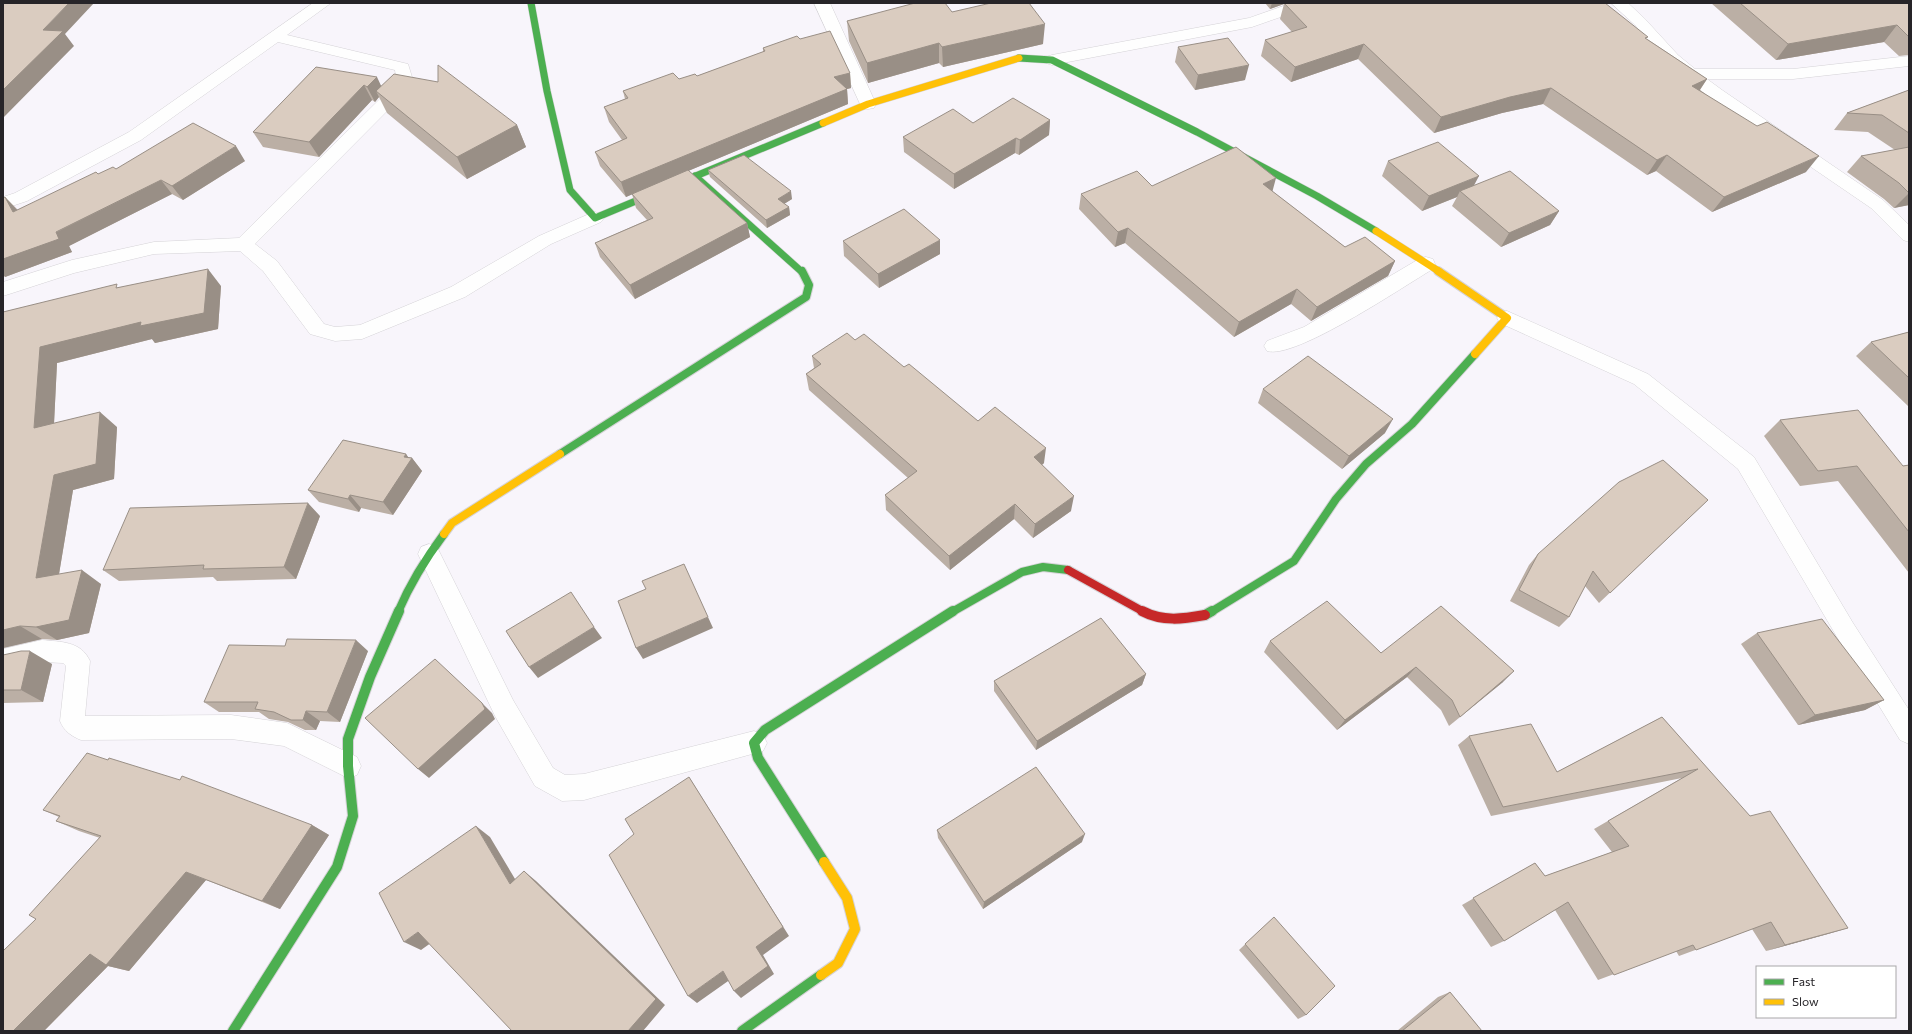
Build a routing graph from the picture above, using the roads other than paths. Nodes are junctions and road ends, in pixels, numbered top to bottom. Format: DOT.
graph roads {
  1 [pos="323,3"];
  2 [pos="532,3"];
  3 [pos="822,3"];
  4 [pos="1307,3"];
  5 [pos="1619,3"];
  6 [pos="275,37"];
  7 [pos="1052,60"];
  8 [pos="1909,61"];
  9 [pos="1692,74"];
  10 [pos="868,104"];
  11 [pos="694,176"];
  12 [pos="3,186"];
  13 [pos="21,197"];
  14 [pos="3,204"];
  15 [pos="595,218"];
  16 [pos="1909,236"];
  17 [pos="244,244"];
  18 [pos="1426,264"];
  19 [pos="3,288"];
  20 [pos="1507,318"];
  21 [pos="1274,346"];
  22 [pos="429,554"];
  23 [pos="3,660"];
  24 [pos="1909,732"];
  25 [pos="754,743"];
  26 [pos="348,766"];
  27 [pos="233,1031"];
  28 [pos="742,1031"];
  1 -- 6 [label="street"];
  2 -- 15 [label="street"];
  3 -- 10 [label="street"];
  4 -- 7 [label="street"];
  5 -- 9 [label="street"];
  6 -- 13 [label="street"];
  6 -- 17 [label="street"];
  7 -- 10 [label="street"];
  7 -- 18 [label="street"];
  8 -- 9 [label="street"];
  9 -- 16 [label="street"];
  10 -- 11 [label="street"];
  11 -- 15 [label="street"];
  11 -- 22 [label="street"];
  12 -- 13 [label="street"];
  13 -- 14 [label="street"];
  15 -- 17 [label="street"];
  17 -- 19 [label="street"];
  18 -- 20 [label="street"];
  18 -- 21 [label="street"];
  20 -- 24 [label="street"];
  20 -- 25 [label="street"];
  22 -- 25 [label="street"];
  22 -- 26 [label="street"];
  23 -- 26 [label="street"];
  25 -- 28 [label="street"];
  26 -- 27 [label="street"];
}
